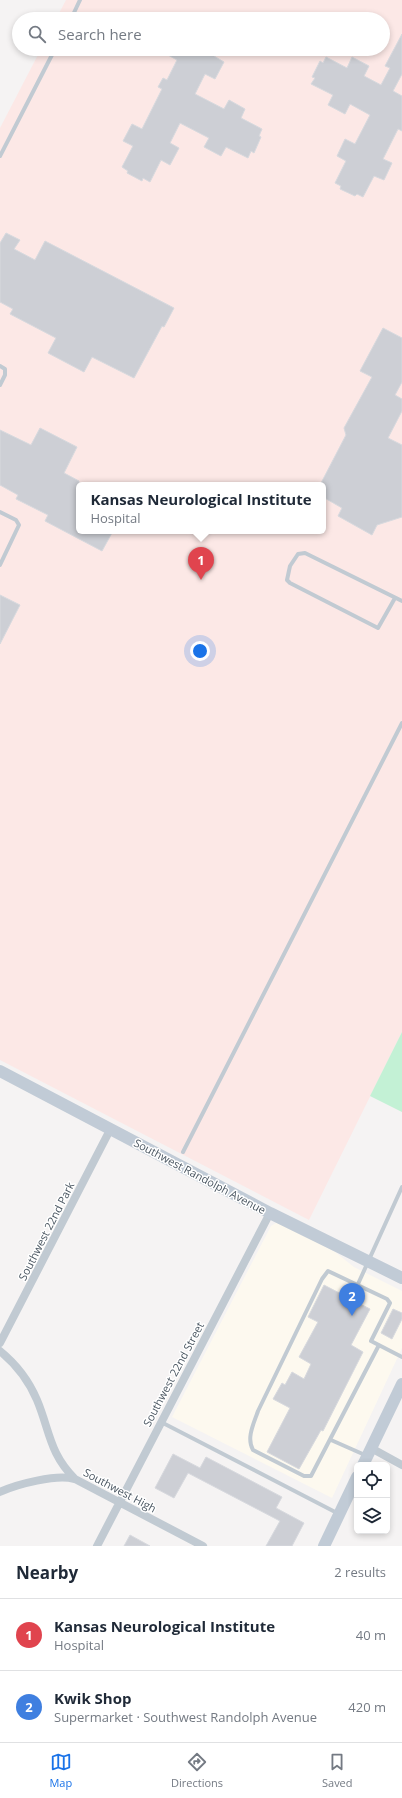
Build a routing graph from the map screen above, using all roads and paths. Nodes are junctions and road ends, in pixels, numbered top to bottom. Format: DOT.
graph roads {
  1 [pos="80,0"];
  2 [pos="74,12"];
  3 [pos="51,56"];
  4 [pos="0,156"];
  5 [pos="0,366"];
  6 [pos="0,385"];
  7 [pos="0,512"];
  8 [pos="0,565"];
  9 [pos="395,598"];
  10 [pos="402,601"];
  11 [pos="402,723"];
  12 [pos="0,1071"];
  13 [pos="111,1128"];
  14 [pos="183,1152"];
  15 [pos="402,1187"];
  16 [pos="270,1213"];
  17 [pos="368,1261"];
  18 [pos="402,1278"];
  19 [pos="358,1284"];
  20 [pos="0,1343"];
  21 [pos="379,1346"];
  22 [pos="0,1351"];
  23 [pos="402,1357"];
  24 [pos="402,1384"];
  25 [pos="161,1422"];
  26 [pos="331,1440"];
  27 [pos="367,1456"];
  28 [pos="402,1465"];
  29 [pos="74,1479"];
  30 [pos="354,1483"];
  31 [pos="0,1492"];
  32 [pos="119,1502"];
  33 [pos="339,1514"];
  34 [pos="97,1546"];
  35 [pos="203,1546"];
  36 [pos="324,1546"];
  1 -- 2 [label="lane"];
  3 -- 4 [label="lane"];
  5 -- 6 [label="lane"];
  7 -- 8 [label="lane"];
  9 -- 9 [label="lane"];
  9 -- 10 [label="lane"];
  11 -- 14 [label="lane"];
  12 -- 13 [label="street, Southwest Randolph Avenue"];
  13 -- 16 [label="street, Southwest Randolph Avenue"];
  13 -- 20 [label="street, Southwest 22nd Park"];
  15 -- 17 [label="lane"];
  16 -- 17 [label="street, Southwest Randolph Avenue"];
  16 -- 25 [label="street, Southwest 22nd Street"];
  17 -- 18 [label="street, Southwest Randolph Avenue"];
  17 -- 19 [label="lane"];
  19 -- 21 [label="lane"];
  19 -- 26 [label="lane"];
  21 -- 23 [label="lane"];
  21 -- 26 [label="lane"];
  22 -- 29 [label="street, Southwest High"];
  24 -- 27 [label="street"];
  25 -- 32 [label="street, Southwest 22nd Street"];
  25 -- 33 [label="lane"];
  26 -- 27 [label="lane"];
  27 -- 28 [label="street"];
  29 -- 31 [label="street"];
  29 -- 32 [label="street, Southwest High"];
  30 -- 33 [label="street"];
  32 -- 34 [label="street, Southwest 22nd Street"];
  32 -- 35 [label="street, Southwest High"];
  33 -- 36 [label="street"];
}
